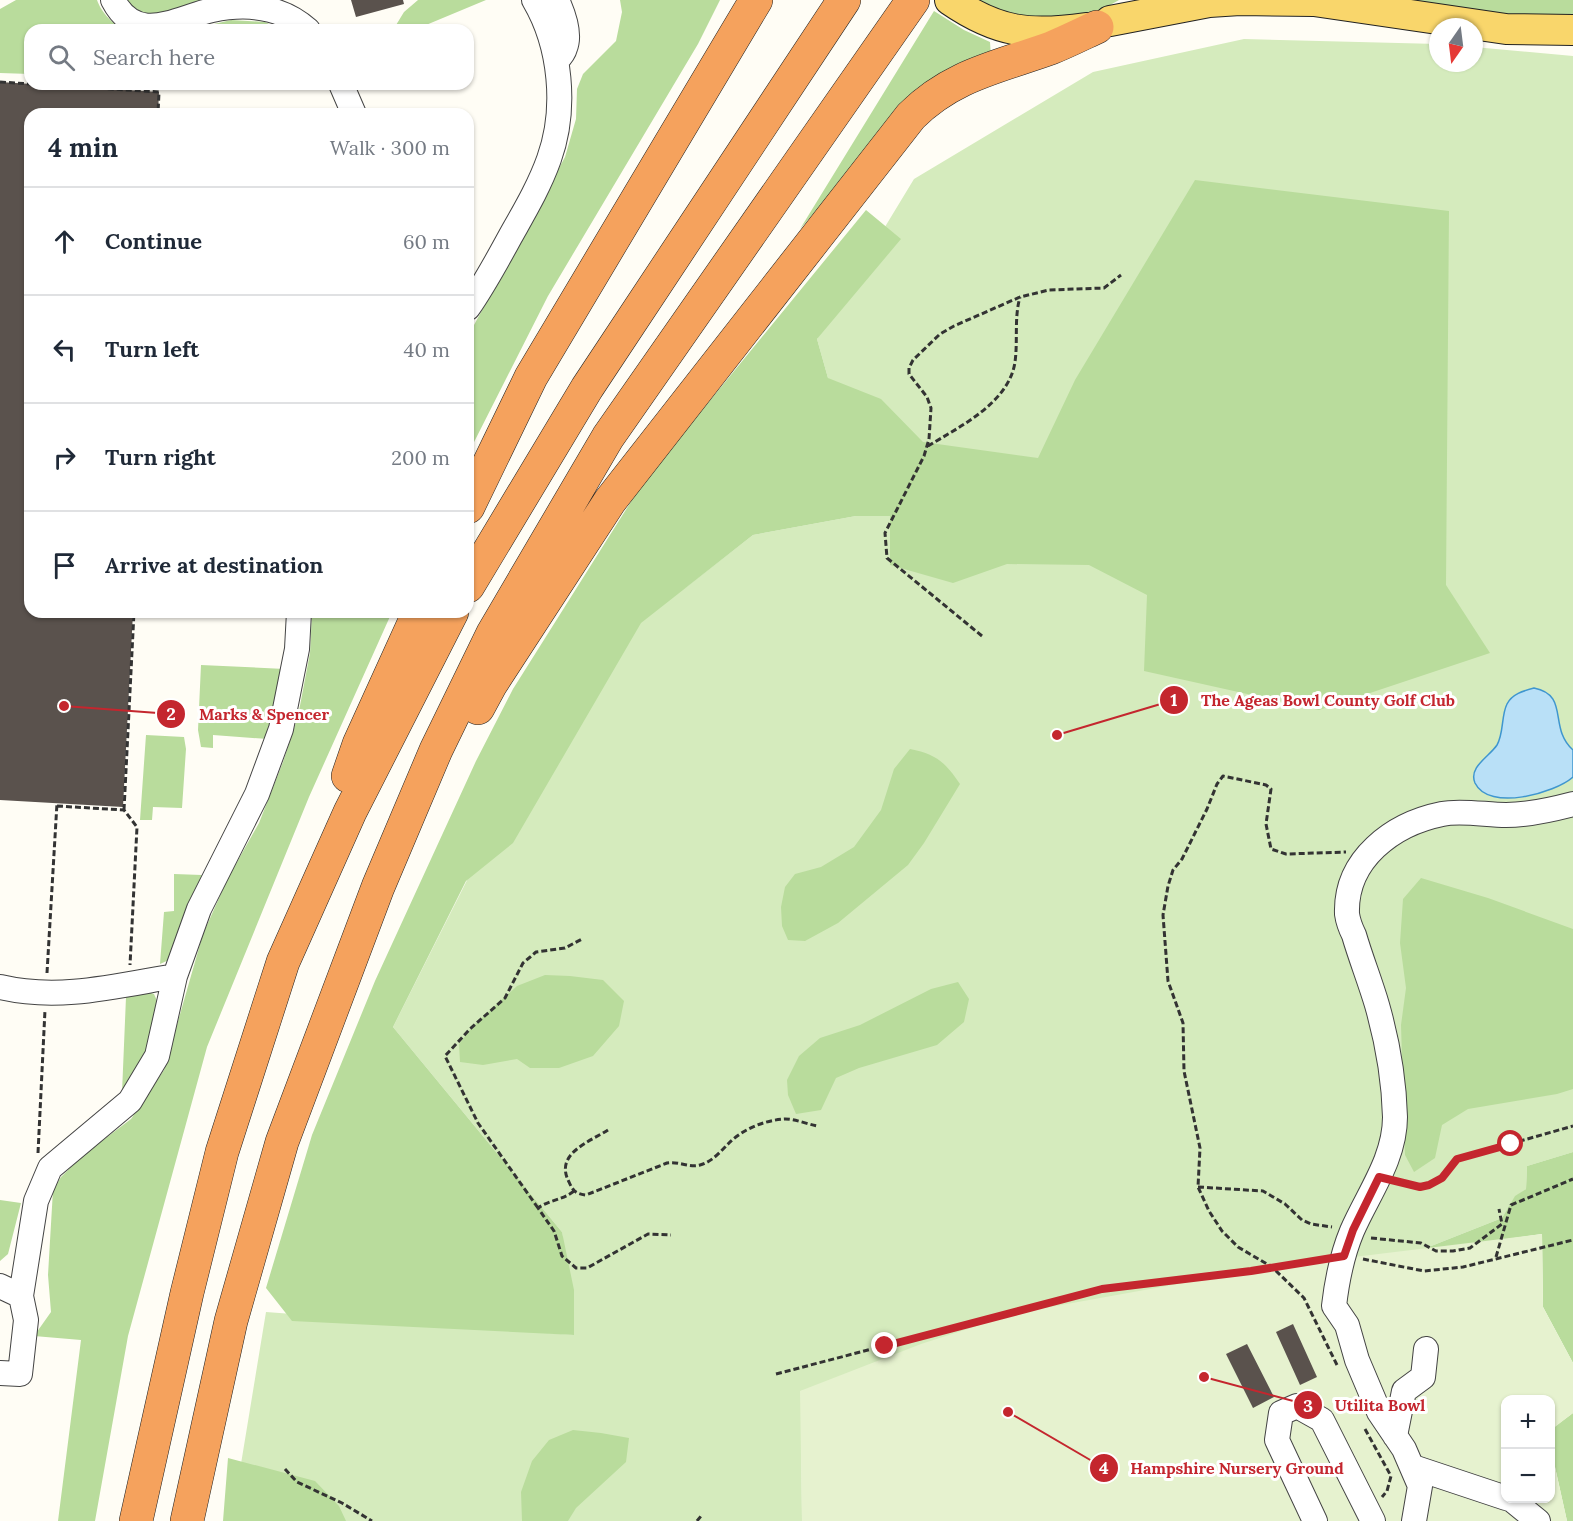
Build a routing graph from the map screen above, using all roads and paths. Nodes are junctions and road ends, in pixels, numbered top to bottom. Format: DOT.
graph roads {
  1 [pos="113,0"];
  2 [pos="534,0"];
  3 [pos="557,0"];
  4 [pos="746,0"];
  5 [pos="756,0"];
  6 [pos="844,0"];
  7 [pos="913,0"];
  8 [pos="950,0"];
  9 [pos="1138,0"];
  10 [pos="1313,1"];
  11 [pos="281,7"];
  12 [pos="142,24"];
  13 [pos="166,24"];
  14 [pos="301,24"];
  15 [pos="1103,24"];
  16 [pos="1573,30"];
  17 [pos="736,33"];
  18 [pos="556,62"];
  19 [pos="0,82"];
  20 [pos="24,84"];
  21 [pos="127,90"];
  22 [pos="344,90"];
  23 [pos="158,108"];
  24 [pos="351,108"];
  25 [pos="1121,275"];
  26 [pos="1020,297"];
  27 [pos="474,298"];
  28 [pos="927,446"];
  29 [pos="474,495"];
  30 [pos="474,576"];
  31 [pos="134,618"];
  32 [pos="299,618"];
  33 [pos="416,618"];
  34 [pos="449,618"];
  35 [pos="982,636"];
  36 [pos="1573,804"];
  37 [pos="57,806"];
  38 [pos="124,810"];
  39 [pos="1371,851"];
  40 [pos="378,886"];
  41 [pos="582,939"];
  42 [pos="283,962"];
  43 [pos="175,976"];
  44 [pos="129,985"];
  45 [pos="0,987"];
  46 [pos="817,1126"];
  47 [pos="1573,1126"];
  48 [pos="608,1130"];
  49 [pos="1379,1177"];
  50 [pos="1573,1179"];
  51 [pos="1198,1187"];
  52 [pos="574,1191"];
  53 [pos="538,1208"];
  54 [pos="1499,1209"];
  55 [pos="671,1235"];
  56 [pos="1350,1240"];
  57 [pos="1573,1240"];
  58 [pos="1496,1258"];
  59 [pos="1272,1267"];
  60 [pos="11,1291"];
  61 [pos="1426,1348"];
  62 [pos="1337,1366"];
  63 [pos="0,1372"];
  64 [pos="776,1374"];
  65 [pos="1363,1425"];
  66 [pos="1395,1436"];
  67 [pos="1413,1467"];
  68 [pos="285,1469"];
  69 [pos="1501,1496"];
  70 [pos="1516,1503"];
  71 [pos="701,1516"];
  72 [pos="1371,1517"];
  73 [pos="136,1521"];
  74 [pos="187,1521"];
  75 [pos="372,1521"];
  76 [pos="697,1521"];
  77 [pos="1315,1521"];
  78 [pos="1414,1521"];
  79 [pos="1538,1521"];
  1 -- 12 [label="lane"];
  2 -- 18 [label="lane"];
  3 -- 18 [label="lane"];
  4 -- 17 [label="highway"];
  5 -- 17 [label="highway"];
  6 -- 30 [label="highway"];
  7 -- 40 [label="highway"];
  8 -- 15 [label="main road"];
  9 -- 15 [label="main road"];
  10 -- 15 [label="main road"];
  10 -- 16 [label="main road"];
  11 -- 13 [label="lane"];
  11 -- 14 [label="lane"];
  15 -- 40 [label="highway"];
  17 -- 29 [label="highway"];
  18 -- 27 [label="lane"];
  19 -- 20 [label="path"];
  21 -- 23 [label="path"];
  22 -- 24 [label="lane"];
  25 -- 26 [label="path"];
  26 -- 28 [label="path"];
  26 -- 28 [label="path"];
  28 -- 35 [label="path"];
  31 -- 38 [label="path"];
  32 -- 43 [label="lane"];
  33 -- 42 [label="highway"];
  34 -- 42 [label="highway"];
  36 -- 39 [label="lane"];
  37 -- 38 [label="path"];
  38 -- 44 [label="path"];
  39 -- 49 [label="lane"];
  39 -- 51 [label="path"];
  40 -- 74 [label="highway"];
  41 -- 53 [label="path"];
  42 -- 73 [label="highway"];
  43 -- 44 [label="lane"];
  43 -- 60 [label="lane"];
  44 -- 45 [label="lane"];
  46 -- 52 [label="path"];
  47 -- 49 [label="path"];
  48 -- 52 [label="path"];
  49 -- 56 [label="lane"];
  50 -- 58 [label="path"];
  51 -- 56 [label="path"];
  51 -- 59 [label="path"];
  52 -- 53 [label="path"];
  53 -- 55 [label="path"];
  54 -- 56 [label="path"];
  56 -- 58 [label="path"];
  56 -- 59 [label="path"];
  56 -- 66 [label="lane"];
  57 -- 58 [label="path"];
  59 -- 62 [label="path"];
  59 -- 64 [label="path"];
  60 -- 63 [label="lane"];
  61 -- 66 [label="lane"];
  65 -- 72 [label="path"];
  66 -- 67 [label="lane"];
  67 -- 69 [label="lane"];
  67 -- 78 [label="lane"];
  68 -- 75 [label="path"];
  70 -- 79 [label="lane"];
  71 -- 76 [label="path"];
  72 -- 77 [label="lane"];
}
